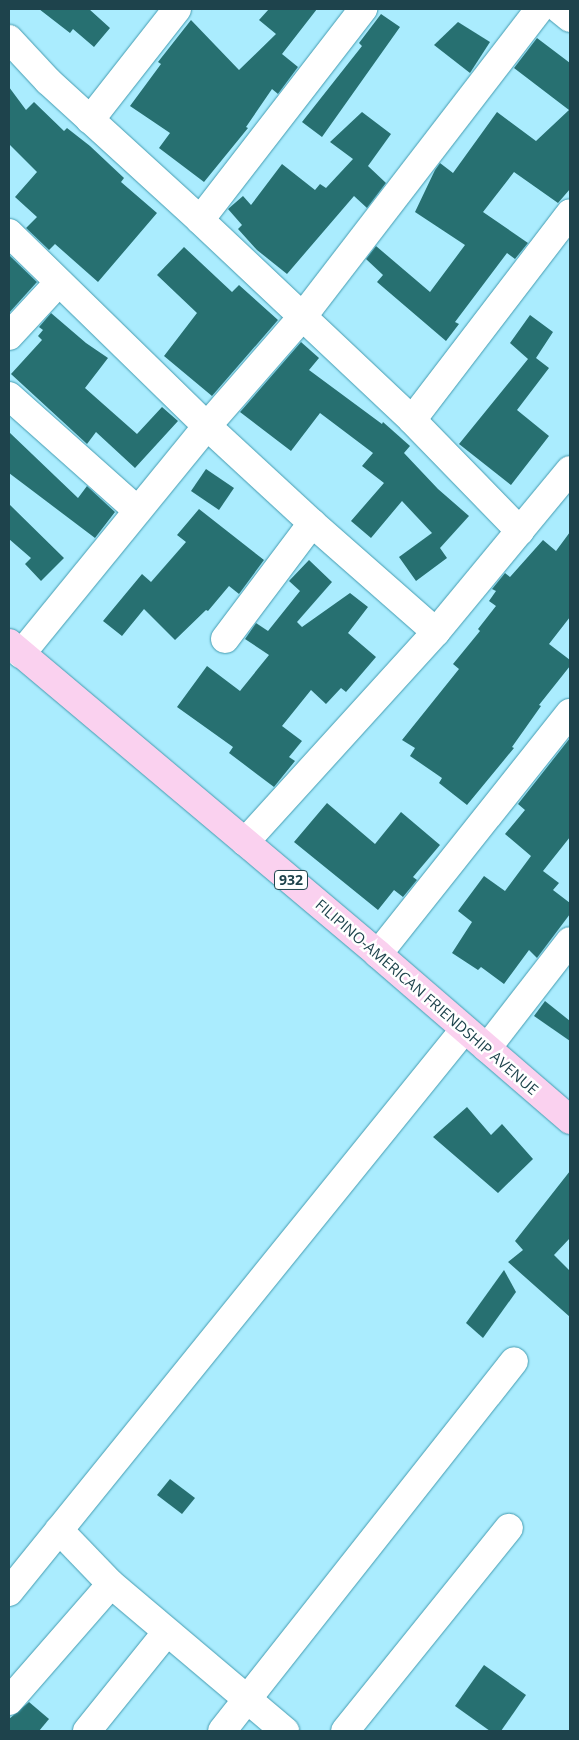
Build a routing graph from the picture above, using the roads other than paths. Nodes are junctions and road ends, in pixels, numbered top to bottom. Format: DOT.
graph roads {
  1 [pos="177,9"];
  2 [pos="363,9"];
  3 [pos="539,9"];
  4 [pos="559,9"];
  5 [pos="570,18"];
  6 [pos="9,40"];
  7 [pos="90,120"];
  8 [pos="570,213"];
  9 [pos="200,220"];
  10 [pos="9,233"];
  11 [pos="58,283"];
  12 [pos="303,316"];
  13 [pos="9,336"];
  14 [pos="9,396"];
  15 [pos="412,420"];
  16 [pos="207,426"];
  17 [pos="570,470"];
  18 [pos="138,510"];
  19 [pos="312,524"];
  20 [pos="520,531"];
  21 [pos="436,632"];
  22 [pos="225,639"];
  23 [pos="15,649"];
  24 [pos="570,713"];
  25 [pos="245,842"];
  26 [pos="570,941"];
  27 [pos="378,954"];
  28 [pos="464,1030"];
  29 [pos="487,1048"];
  30 [pos="570,1120"];
  31 [pos="514,1361"];
  32 [pos="509,1528"];
  33 [pos="59,1530"];
  34 [pos="111,1584"];
  35 [pos="9,1592"];
  36 [pos="167,1632"];
  37 [pos="248,1700"];
  38 [pos="9,1701"];
  39 [pos="87,1731"];
  40 [pos="222,1731"];
  41 [pos="285,1731"];
  42 [pos="345,1731"];
  1 -- 7 [label="street"];
  2 -- 9 [label="street"];
  3 -- 12 [label="street"];
  4 -- 5 [label="street"];
  6 -- 7 [label="street"];
  7 -- 9 [label="street"];
  8 -- 15 [label="street"];
  9 -- 12 [label="street"];
  10 -- 11 [label="street"];
  11 -- 13 [label="street"];
  11 -- 16 [label="street"];
  12 -- 15 [label="street"];
  12 -- 16 [label="street"];
  14 -- 18 [label="street"];
  15 -- 20 [label="street"];
  16 -- 18 [label="street"];
  16 -- 19 [label="street"];
  17 -- 20 [label="street"];
  18 -- 23 [label="street"];
  19 -- 21 [label="street"];
  19 -- 22 [label="street"];
  20 -- 21 [label="street"];
  21 -- 25 [label="street"];
  23 -- 25 [label="main road, FILIPINO-AMERICAN FRIENDSHIP AVENUE / 932"];
  24 -- 27 [label="street"];
  25 -- 27 [label="main road, FILIPINO-AMERICAN FRIENDSHIP AVENUE / 932"];
  26 -- 29 [label="street"];
  27 -- 28 [label="main road, FILIPINO-AMERICAN FRIENDSHIP AVENUE / 932"];
  28 -- 29 [label="main road, FILIPINO-AMERICAN FRIENDSHIP AVENUE / 932"];
  28 -- 33 [label="street"];
  29 -- 30 [label="main road, FILIPINO-AMERICAN FRIENDSHIP AVENUE / 932"];
  31 -- 37 [label="street"];
  32 -- 42 [label="street"];
  33 -- 34 [label="street"];
  33 -- 35 [label="street"];
  34 -- 36 [label="street"];
  34 -- 38 [label="street"];
  36 -- 37 [label="street"];
  36 -- 39 [label="street"];
  37 -- 40 [label="street"];
  37 -- 41 [label="street"];
}
